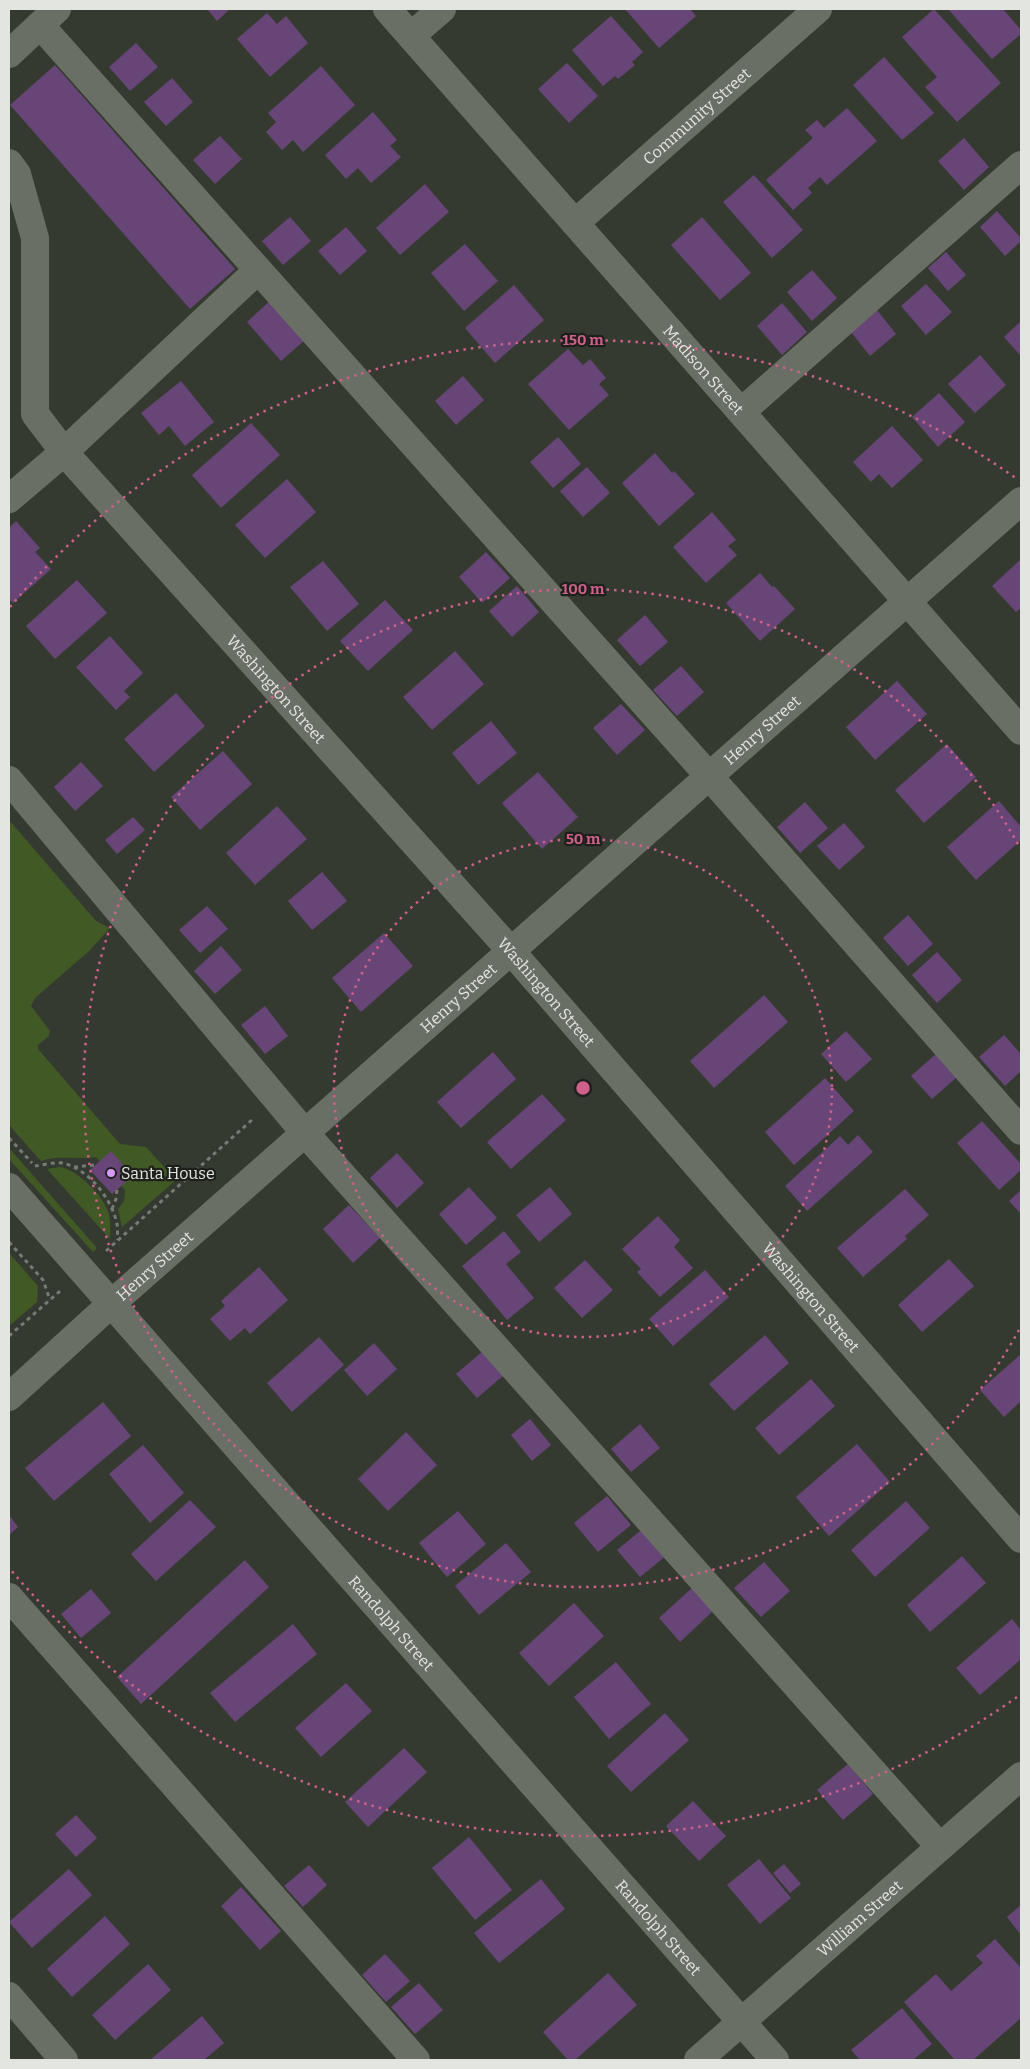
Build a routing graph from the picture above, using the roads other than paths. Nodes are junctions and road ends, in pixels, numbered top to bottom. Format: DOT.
graph roads {
  1 [pos="387,9"];
  2 [pos="442,9"];
  3 [pos="818,9"];
  4 [pos="48,17"];
  5 [pos="411,36"];
  6 [pos="9,54"];
  7 [pos="9,163"];
  8 [pos="1021,165"];
  9 [pos="575,223"];
  10 [pos="258,270"];
  11 [pos="741,412"];
  12 [pos="64,452"];
  13 [pos="9,499"];
  14 [pos="1021,501"];
  15 [pos="908,601"];
  16 [pos="1021,731"];
  17 [pos="709,776"];
  18 [pos="9,780"];
  19 [pos="511,951"];
  20 [pos="1021,1131"];
  21 [pos="305,1133"];
  22 [pos="9,1187"];
  23 [pos="111,1304"];
  24 [pos="9,1397"];
  25 [pos="1021,1539"];
  26 [pos="9,1597"];
  27 [pos="1021,1776"];
  28 [pos="940,1847"];
  29 [pos="9,1996"];
  30 [pos="741,2022"];
  31 [pos="64,2060"];
  32 [pos="416,2060"];
  33 [pos="698,2060"];
  34 [pos="775,2060"];
  1 -- 5 [label="street, Madison Street"];
  2 -- 5 [label="street"];
  3 -- 9 [label="street, Community Street"];
  4 -- 6 [label="street"];
  4 -- 10 [label="street"];
  5 -- 9 [label="street, Madison Street"];
  7 -- 12 [label="street, Washington Street"];
  8 -- 11 [label="street"];
  9 -- 11 [label="street, Madison Street"];
  10 -- 12 [label="street"];
  10 -- 17 [label="street"];
  11 -- 15 [label="street, Madison Street"];
  12 -- 13 [label="street"];
  12 -- 19 [label="street, Washington Street"];
  14 -- 15 [label="street, Henry Street"];
  15 -- 16 [label="street, Madison Street"];
  15 -- 17 [label="street, Henry Street"];
  17 -- 19 [label="street, Henry Street"];
  17 -- 20 [label="street"];
  18 -- 21 [label="street"];
  19 -- 21 [label="street, Henry Street"];
  19 -- 25 [label="street, Washington Street"];
  21 -- 23 [label="street, Henry Street"];
  21 -- 28 [label="street"];
  22 -- 23 [label="street, Randolph Street"];
  23 -- 24 [label="street, Henry Street"];
  23 -- 30 [label="street, Randolph Street"];
  26 -- 32 [label="street"];
  27 -- 28 [label="street, William Street"];
  28 -- 30 [label="street, William Street"];
  29 -- 31 [label="street"];
  30 -- 33 [label="street, William Street"];
  30 -- 34 [label="street, Randolph Street"];
}
